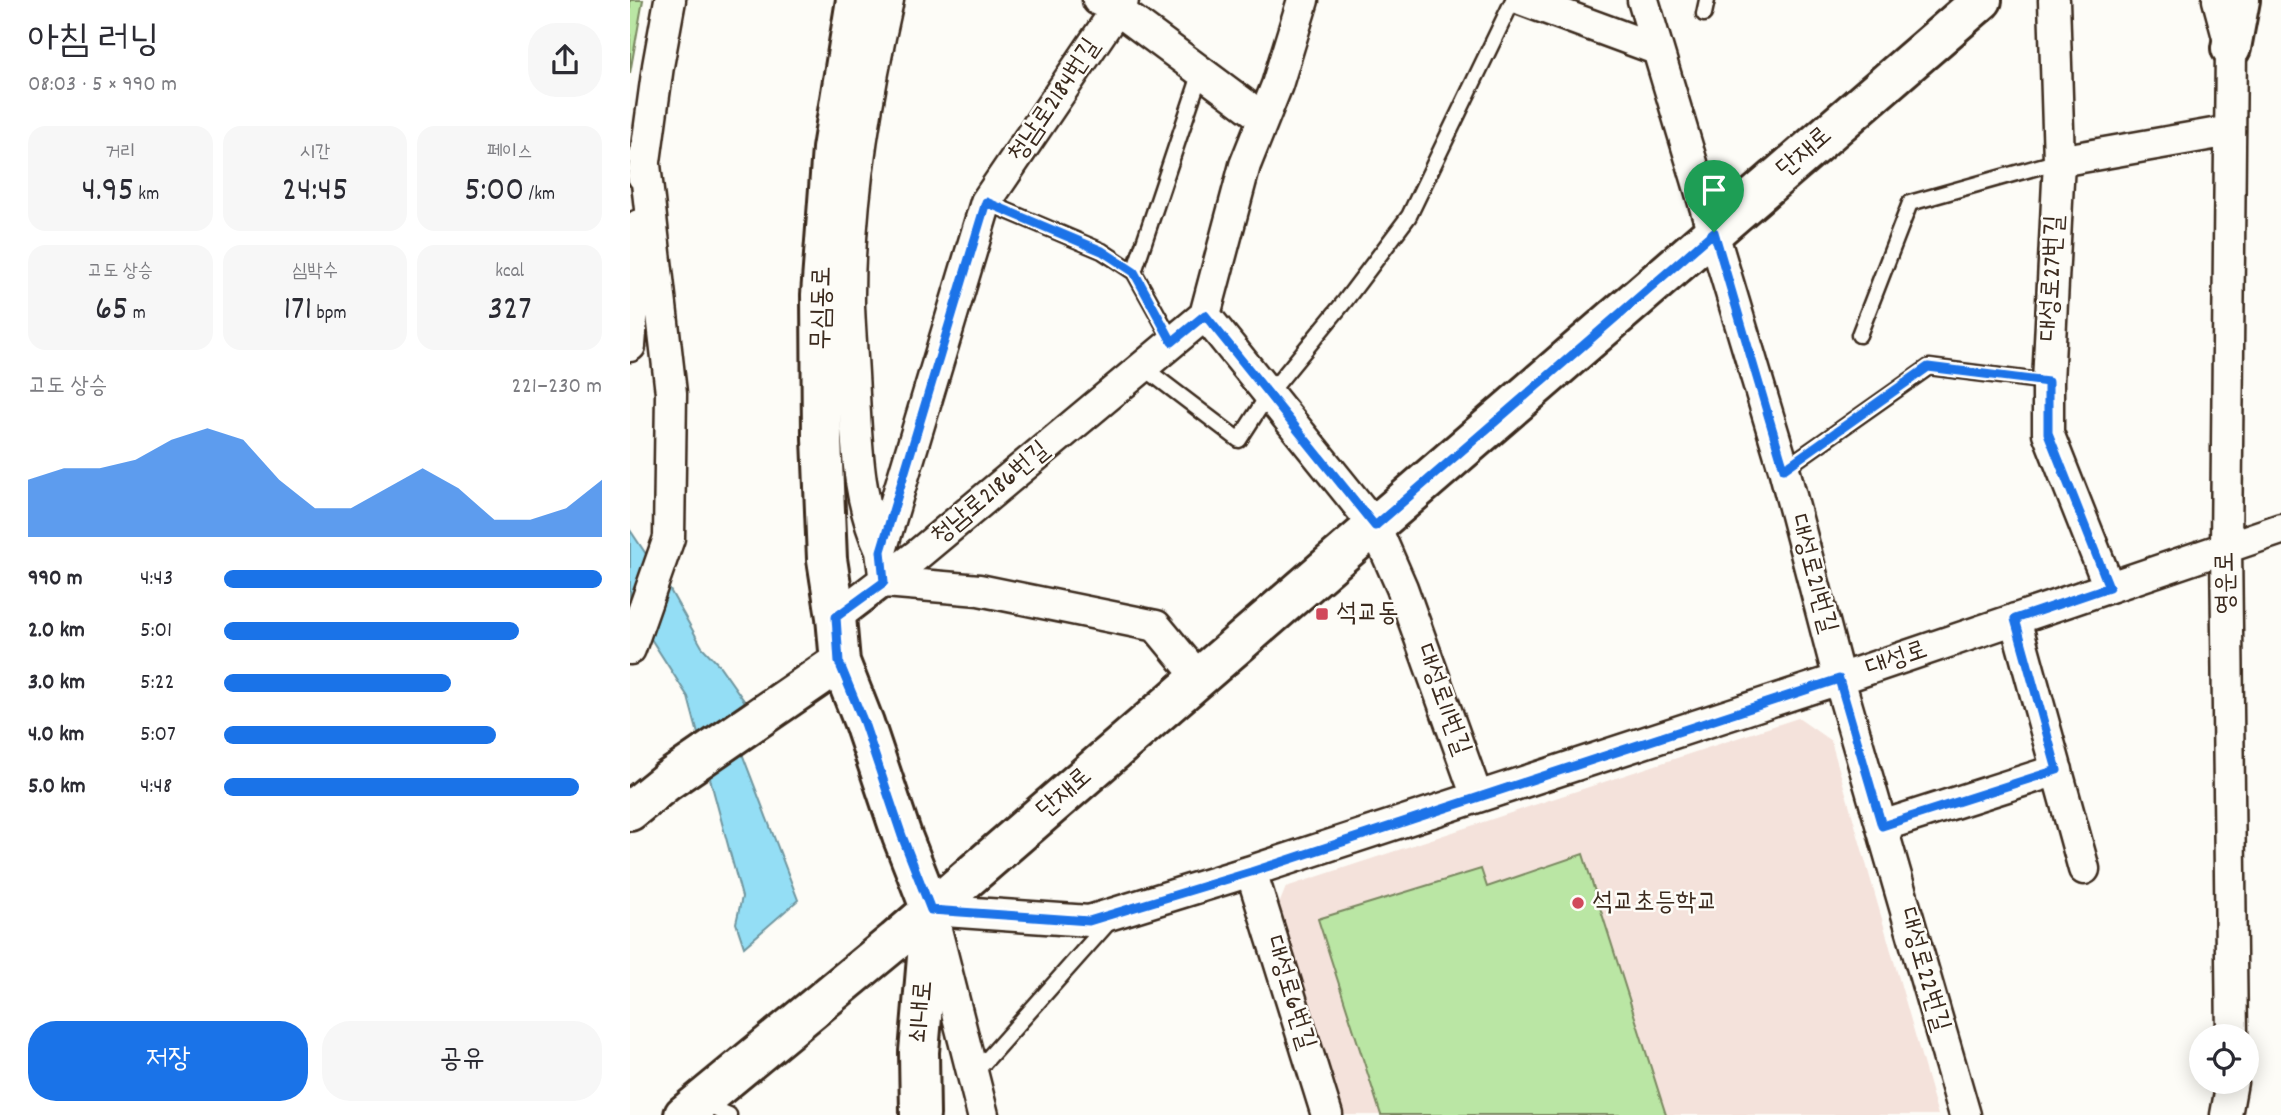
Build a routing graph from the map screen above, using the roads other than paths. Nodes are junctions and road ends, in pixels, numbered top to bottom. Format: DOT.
graph roads {
  1 [pos="670,0"];
  2 [pos="888,0"];
  3 [pos="1303,0"];
  4 [pos="1513,0"];
  5 [pos="1523,0"];
  6 [pos="1643,0"];
  7 [pos="1982,0"];
  8 [pos="2054,0"];
  9 [pos="2218,0"];
  10 [pos="2241,0"];
  11 [pos="1113,3"];
  12 [pos="851,8"];
  13 [pos="2231,48"];
  14 [pos="1656,49"];
  15 [pos="1201,72"];
  16 [pos="1263,118"];
  17 [pos="2230,131"];
  18 [pos="644,156"];
  19 [pos="2059,161"];
  20 [pos="986,202"];
  21 [pos="1714,232"];
  22 [pos="1134,272"];
  23 [pos="1205,315"];
  24 [pos="1859,335"];
  25 [pos="1172,342"];
  26 [pos="630,346"];
  27 [pos="1143,367"];
  28 [pos="2048,382"];
  29 [pos="1268,395"];
  30 [pos="1784,469"];
  31 [pos="1375,526"];
  32 [pos="2281,528"];
  33 [pos="2226,547"];
  34 [pos="881,551"];
  35 [pos="884,582"];
  36 [pos="2109,587"];
  37 [pos="836,617"];
  38 [pos="2015,619"];
  39 [pos="631,648"];
  40 [pos="839,662"];
  41 [pos="1199,678"];
  42 [pos="1839,679"];
  43 [pos="2057,770"];
  44 [pos="1477,797"];
  45 [pos="630,811"];
  46 [pos="1882,826"];
  47 [pos="2084,869"];
  48 [pos="1251,872"];
  49 [pos="931,910"];
  50 [pos="1117,913"];
  51 [pos="2232,1024"];
  52 [pos="973,1075"];
  53 [pos="2230,1094"];
  54 [pos="704,1111"];
  55 [pos="920,1115"];
  56 [pos="983,1115"];
  57 [pos="1327,1115"];
  58 [pos="1965,1115"];
  59 [pos="2226,1115"];
  1 -- 18 [label="street"];
  2 -- 34 [label="street"];
  3 -- 16 [label="street"];
  4 -- 29 [label="lane"];
  5 -- 14 [label="street"];
  6 -- 14 [label="street, 대성로21번길"];
  7 -- 21 [label="street, 단재로"];
  8 -- 19 [label="street, 대성로27번길"];
  9 -- 13 [label="street, 영운로"];
  10 -- 13 [label="street"];
  11 -- 15 [label="street"];
  11 -- 20 [label="street, 청남로2184번길"];
  12 -- 37 [label="street, 무심동로"];
  13 -- 17 [label="street, 영운로"];
  14 -- 21 [label="street, 대성로21번길"];
  15 -- 16 [label="street"];
  15 -- 22 [label="lane"];
  16 -- 23 [label="street"];
  17 -- 19 [label="street"];
  17 -- 33 [label="street, 영운로"];
  18 -- 26 [label="street"];
  18 -- 39 [label="street"];
  19 -- 24 [label="lane"];
  19 -- 28 [label="street, 대성로27번길"];
  20 -- 22 [label="lane"];
  20 -- 34 [label="street, 청남로2184번길"];
  21 -- 30 [label="street, 대성로21번길"];
  21 -- 31 [label="street, 단재로"];
  22 -- 25 [label="lane"];
  23 -- 25 [label="street, 청남로2186번길"];
  23 -- 29 [label="street"];
  25 -- 27 [label="street, 청남로2186번길"];
  27 -- 29 [label="lane"];
  27 -- 35 [label="street, 청남로2186번길"];
  28 -- 30 [label="lane"];
  28 -- 36 [label="street, 대성로27번길"];
  29 -- 31 [label="street"];
  30 -- 42 [label="street, 대성로21번길"];
  31 -- 41 [label="street, 단재로"];
  31 -- 44 [label="street, 대성로11번길"];
  32 -- 33 [label="street, 대성로"];
  33 -- 36 [label="street, 대성로"];
  33 -- 51 [label="street, 영운로"];
  34 -- 35 [label="street, 청남로2184번길"];
  35 -- 37 [label="street, 청남로2186번길"];
  35 -- 41 [label="street"];
  36 -- 38 [label="street, 대성로"];
  37 -- 40 [label="street, 무심동로"];
  38 -- 42 [label="street, 대성로"];
  38 -- 43 [label="street"];
  40 -- 45 [label="street"];
  40 -- 49 [label="street, 무심동로"];
  41 -- 49 [label="street, 단재로"];
  42 -- 44 [label="street, 대성로"];
  42 -- 46 [label="street, 대성로22번길"];
  43 -- 46 [label="street"];
  43 -- 47 [label="street"];
  44 -- 48 [label="street, 대성로"];
  46 -- 58 [label="street, 대성로22번길"];
  48 -- 50 [label="street, 대성로"];
  48 -- 57 [label="street, 대성로6번길"];
  49 -- 50 [label="street, 대성로"];
  49 -- 52 [label="street"];
  49 -- 54 [label="street, 단재로"];
  49 -- 55 [label="street, 쇠내로"];
  50 -- 52 [label="lane"];
  52 -- 56 [label="street"];
  53 -- 59 [label="street"];
}
